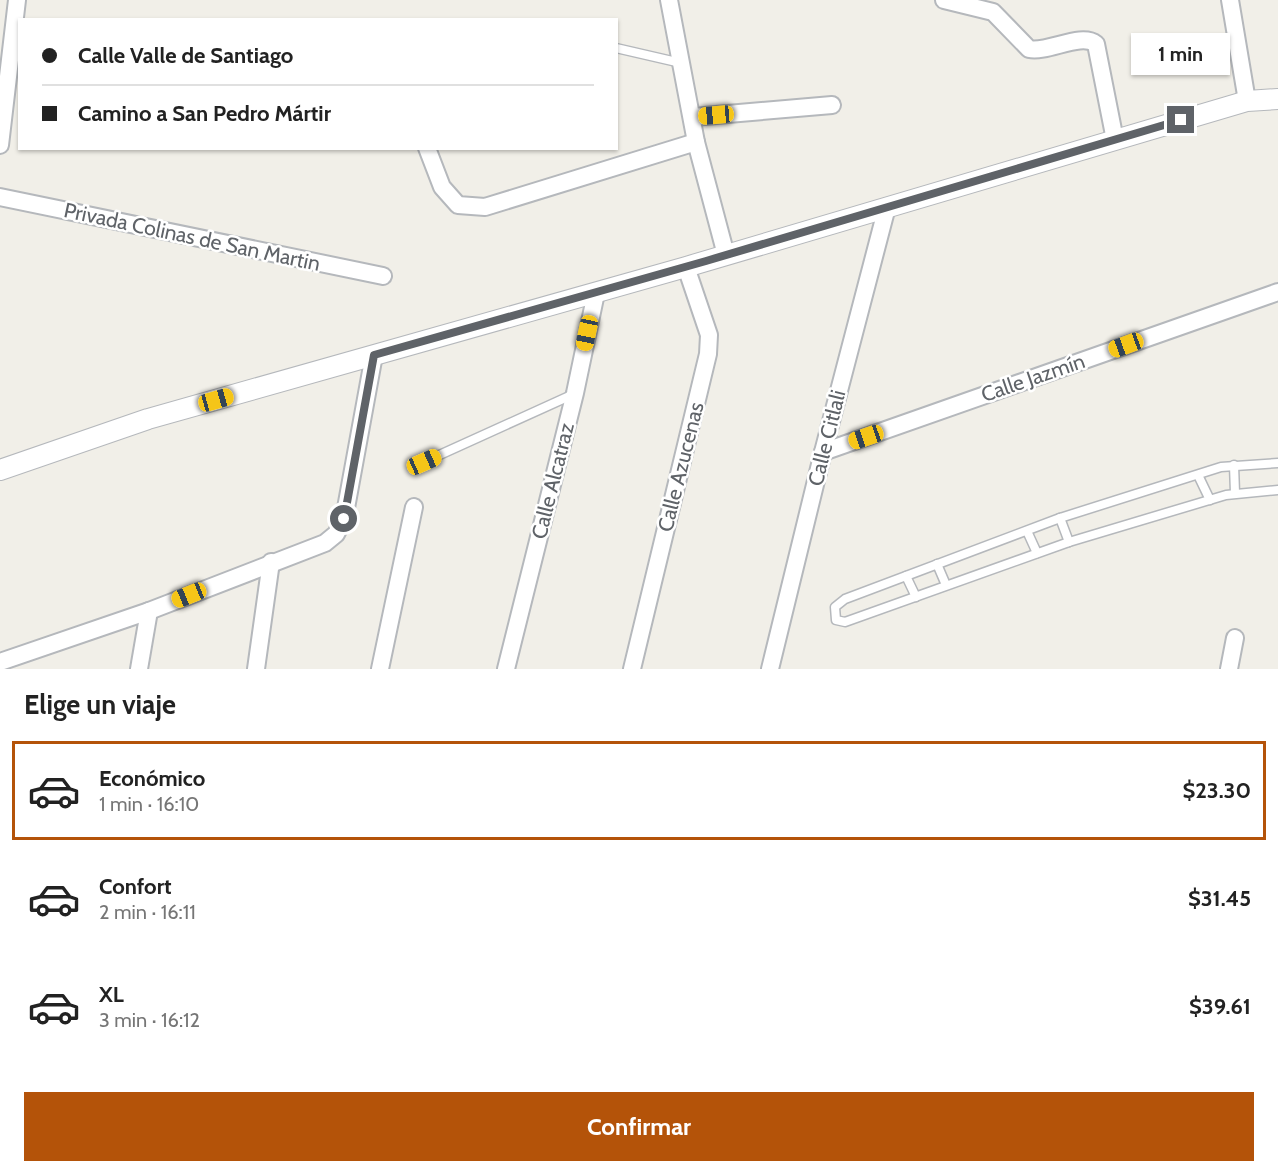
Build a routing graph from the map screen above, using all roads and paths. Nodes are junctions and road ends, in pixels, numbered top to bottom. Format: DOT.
graph roads {
  1 [pos="17,0"];
  2 [pos="669,0"];
  3 [pos="944,0"];
  4 [pos="1230,0"];
  5 [pos="16,48"];
  6 [pos="618,48"];
  7 [pos="682,63"];
  8 [pos="1278,99"];
  9 [pos="1247,101"];
  10 [pos="832,105"];
  11 [pos="693,117"];
  12 [pos="1115,140"];
  13 [pos="696,142"];
  14 [pos="0,145"];
  15 [pos="428,150"];
  16 [pos="0,197"];
  17 [pos="887,207"];
  18 [pos="726,255"];
  19 [pos="687,267"];
  20 [pos="383,276"];
  21 [pos="596,292"];
  22 [pos="1278,292"];
  23 [pos="374,355"];
  24 [pos="575,393"];
  25 [pos="823,452"];
  26 [pos="424,462"];
  27 [pos="1278,463"];
  28 [pos="1234,465"];
  29 [pos="0,470"];
  30 [pos="1198,475"];
  31 [pos="1278,490"];
  32 [pos="1236,493"];
  33 [pos="1210,500"];
  34 [pos="414,507"];
  35 [pos="1060,518"];
  36 [pos="1027,531"];
  37 [pos="1069,542"];
  38 [pos="1037,553"];
  39 [pos="271,562"];
  40 [pos="937,564"];
  41 [pos="906,576"];
  42 [pos="946,585"];
  43 [pos="916,597"];
  44 [pos="149,611"];
  45 [pos="1236,638"];
  46 [pos="0,662"];
  47 [pos="18,662"];
  48 [pos="139,669"];
  49 [pos="256,669"];
  50 [pos="380,669"];
  51 [pos="506,669"];
  52 [pos="632,669"];
  53 [pos="770,669"];
  54 [pos="1229,669"];
  1 -- 5 [label="street"];
  2 -- 7 [label="street"];
  3 -- 12 [label="street"];
  4 -- 9 [label="street"];
  5 -- 14 [label="street"];
  6 -- 7 [label="lane"];
  7 -- 11 [label="street"];
  8 -- 9 [label="street"];
  9 -- 12 [label="street"];
  10 -- 11 [label="street"];
  11 -- 13 [label="street"];
  12 -- 17 [label="street"];
  13 -- 15 [label="street"];
  13 -- 18 [label="street"];
  16 -- 20 [label="street, Privada Colinas de San Martin"];
  17 -- 18 [label="street"];
  17 -- 25 [label="street, Calle Citlali"];
  18 -- 19 [label="street"];
  19 -- 21 [label="street"];
  19 -- 52 [label="street, Calle Azucenas"];
  21 -- 23 [label="street"];
  21 -- 24 [label="street, Calle Alcatraz"];
  22 -- 25 [label="street, Calle Jazmín"];
  23 -- 29 [label="street"];
  23 -- 39 [label="street"];
  24 -- 26 [label="lane"];
  24 -- 51 [label="street, Calle Alcatraz"];
  25 -- 53 [label="street, Calle Citlali"];
  27 -- 28 [label="lane"];
  28 -- 30 [label="lane"];
  28 -- 32 [label="lane"];
  30 -- 33 [label="lane"];
  30 -- 35 [label="lane"];
  31 -- 32 [label="lane"];
  32 -- 33 [label="lane"];
  33 -- 37 [label="lane"];
  34 -- 50 [label="street"];
  35 -- 36 [label="lane"];
  35 -- 37 [label="lane"];
  36 -- 38 [label="lane"];
  36 -- 40 [label="lane"];
  37 -- 38 [label="lane"];
  38 -- 42 [label="lane"];
  39 -- 44 [label="street"];
  39 -- 49 [label="street"];
  40 -- 41 [label="lane"];
  40 -- 42 [label="lane"];
  41 -- 43 [label="lane"];
  41 -- 43 [label="lane"];
  42 -- 43 [label="lane"];
  44 -- 47 [label="street"];
  44 -- 48 [label="street"];
  45 -- 54 [label="street"];
  46 -- 47 [label="street"];
}
